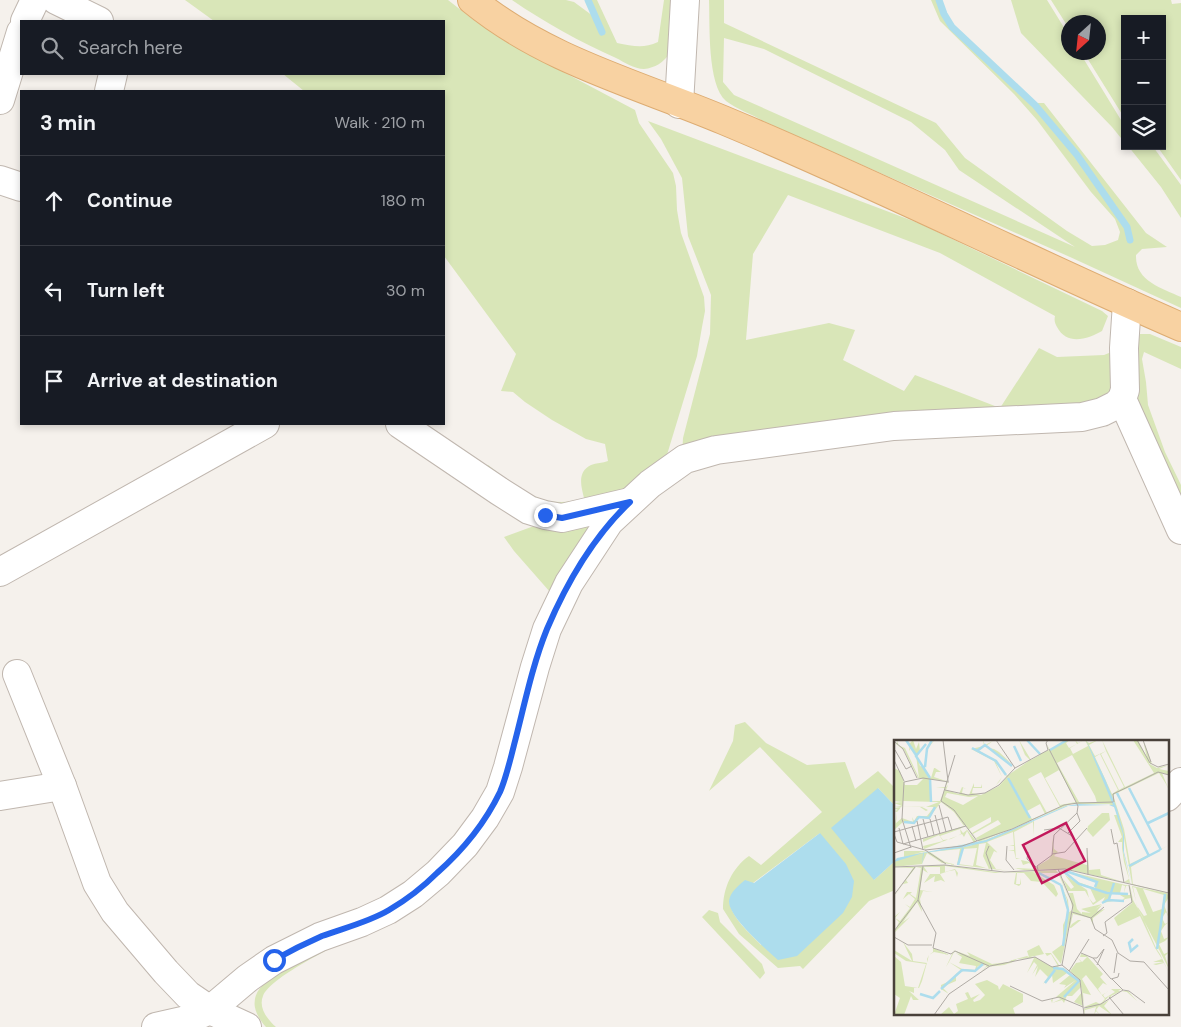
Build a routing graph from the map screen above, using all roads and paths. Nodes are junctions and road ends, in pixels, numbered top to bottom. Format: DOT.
graph roads {
  1 [pos="34,0"];
  2 [pos="56,0"];
  3 [pos="472,0"];
  4 [pos="685,0"];
  5 [pos="25,20"];
  6 [pos="97,20"];
  7 [pos="20,35"];
  8 [pos="113,75"];
  9 [pos="109,90"];
  10 [pos="0,100"];
  11 [pos="678,104"];
  12 [pos="0,180"];
  13 [pos="20,187"];
  14 [pos="1127,303"];
  15 [pos="1181,327"];
  16 [pos="1122,399"];
  17 [pos="263,425"];
  18 [pos="401,425"];
  19 [pos="630,502"];
  20 [pos="1181,530"];
  21 [pos="0,572"];
  22 [pos="17,674"];
  23 [pos="1181,782"];
  24 [pos="62,786"];
  25 [pos="0,796"];
  26 [pos="1168,796"];
  27 [pos="210,1010"];
  28 [pos="156,1027"];
  29 [pos="246,1027"];
  1 -- 5 [label="street"];
  2 -- 6 [label="street"];
  3 -- 11 [label="main road"];
  4 -- 11 [label="street"];
  7 -- 10 [label="street"];
  8 -- 9 [label="street"];
  11 -- 14 [label="main road"];
  12 -- 13 [label="street"];
  14 -- 15 [label="main road"];
  14 -- 16 [label="street"];
  16 -- 19 [label="street"];
  16 -- 20 [label="street"];
  17 -- 21 [label="street"];
  18 -- 19 [label="street"];
  19 -- 27 [label="street"];
  22 -- 24 [label="street"];
  23 -- 26 [label="street"];
  24 -- 25 [label="street"];
  24 -- 27 [label="street"];
  27 -- 28 [label="street"];
  27 -- 29 [label="street"];
}
